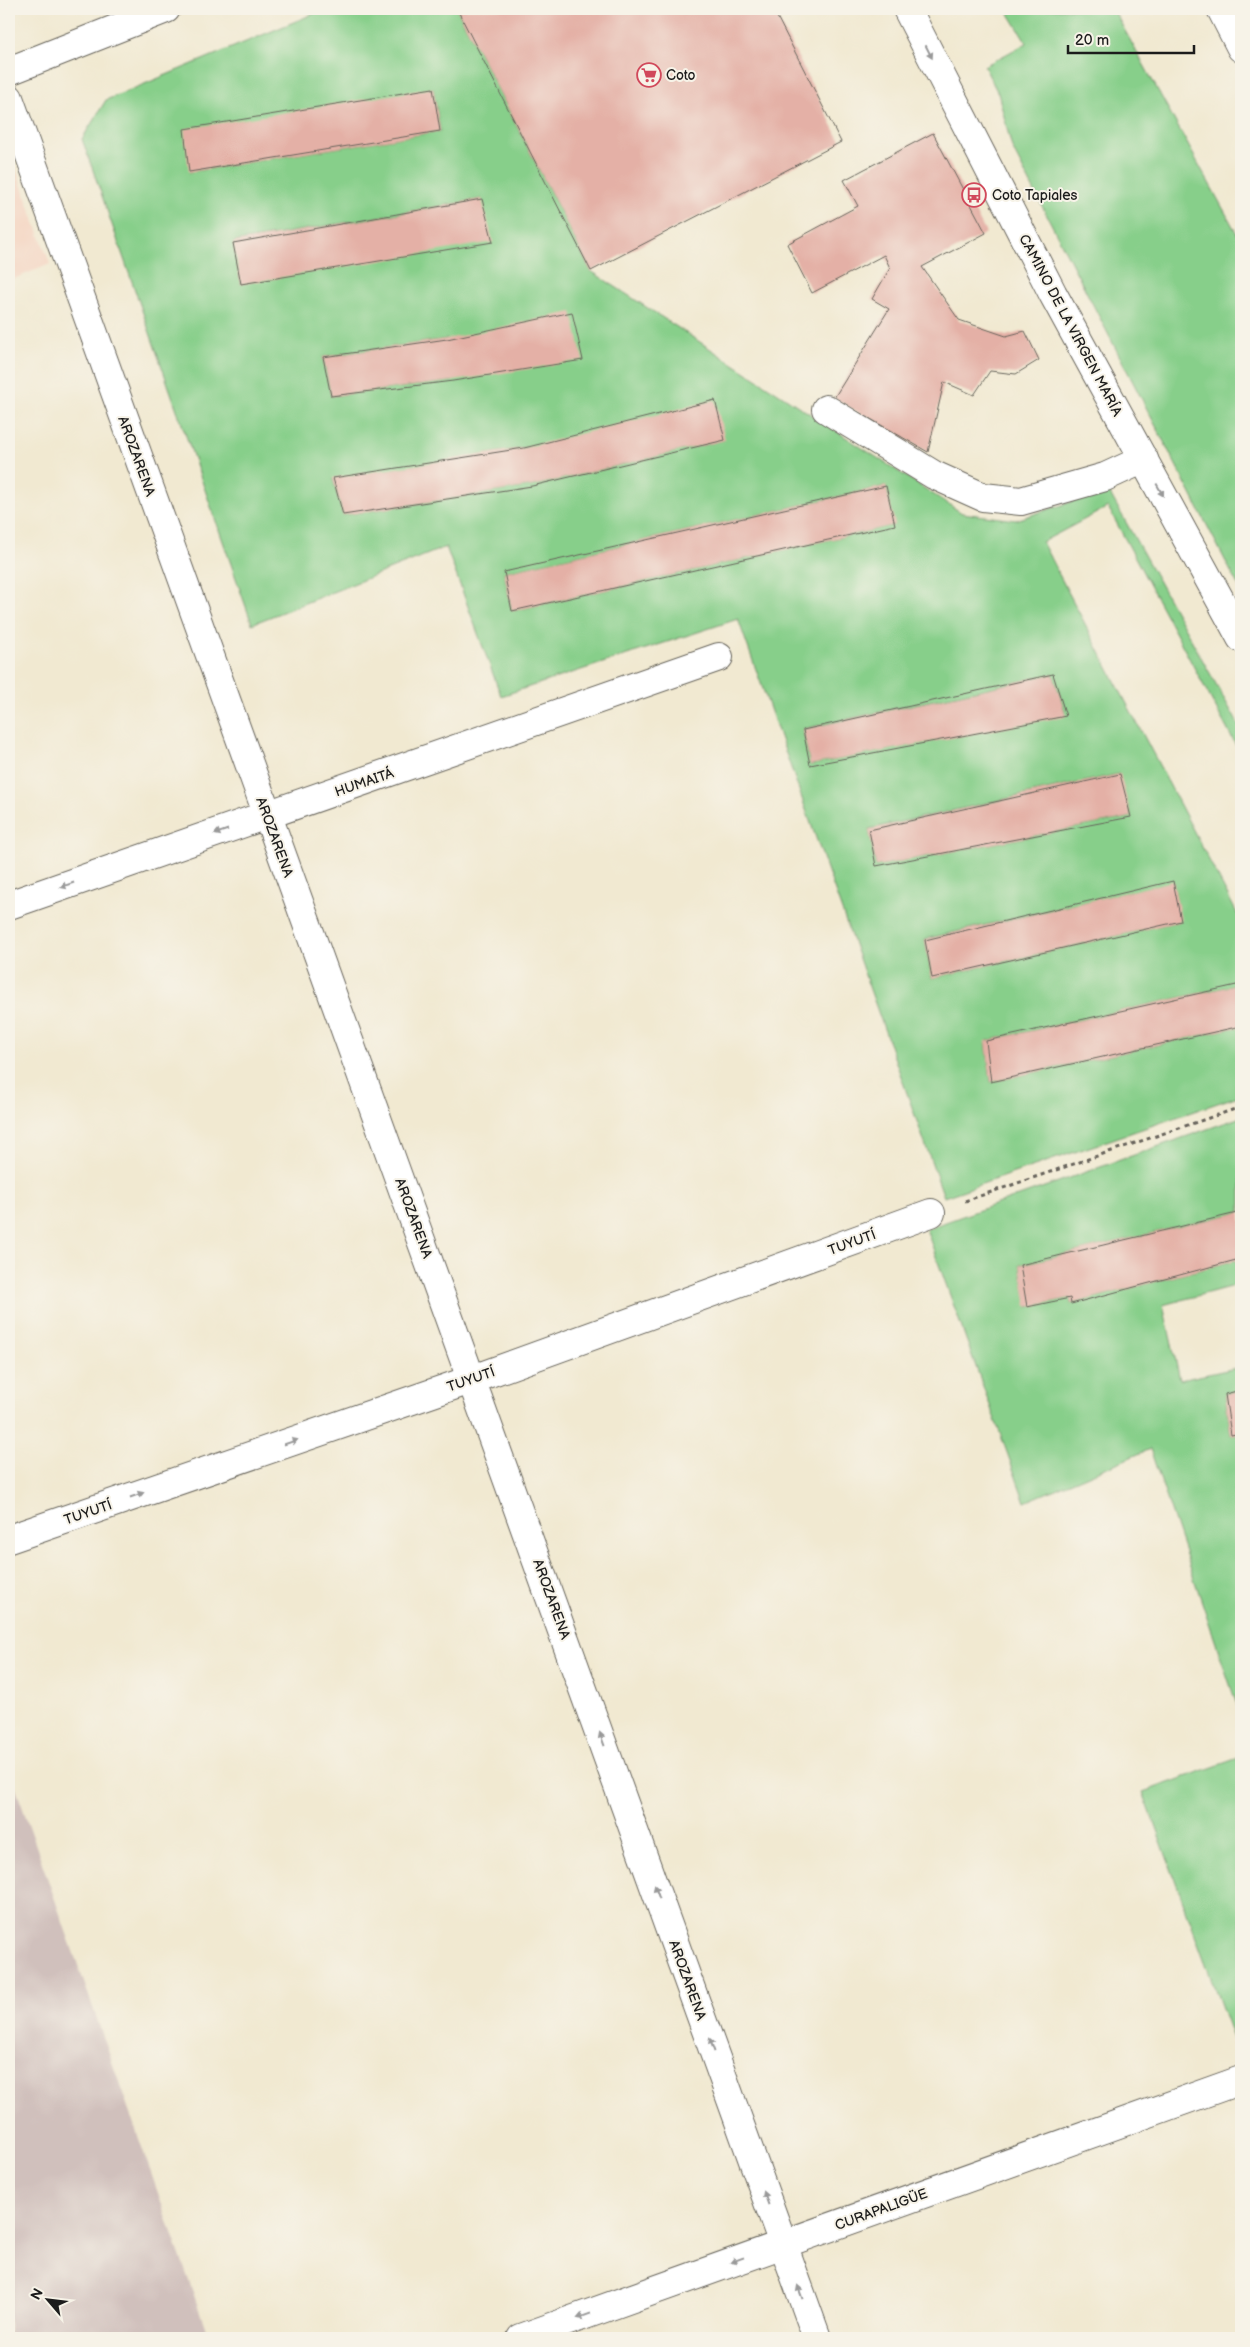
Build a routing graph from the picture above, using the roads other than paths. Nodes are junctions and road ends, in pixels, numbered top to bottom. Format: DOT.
graph roads {
  1 [pos="166,9"];
  2 [pos="907,9"];
  3 [pos="1221,9"];
  4 [pos="1241,48"];
  5 [pos="9,72"];
  6 [pos="9,98"];
  7 [pos="826,408"];
  8 [pos="1144,459"];
  9 [pos="1241,638"];
  10 [pos="719,657"];
  11 [pos="267,816"];
  12 [pos="9,904"];
  13 [pos="931,1213"];
  14 [pos="473,1379"];
  15 [pos="9,1540"];
  16 [pos="1241,2080"];
  17 [pos="783,2244"];
  18 [pos="521,2338"];
  19 [pos="817,2338"];
  1 -- 5 [label="main road"];
  2 -- 8 [label="main road, CAMINO DE LA VIRGEN MARÍA, one-way"];
  3 -- 4 [label="main road"];
  6 -- 11 [label="main road, AROZARENA"];
  7 -- 8 [label="main road"];
  8 -- 9 [label="main road, CAMINO DE LA VIRGEN MARÍA, one-way"];
  10 -- 11 [label="main road, HUMAITÁ"];
  11 -- 12 [label="main road, HUMAITÁ, one-way"];
  11 -- 14 [label="main road, AROZARENA"];
  13 -- 14 [label="main road, TUYUTÍ"];
  15 -- 14 [label="main road, TUYUTÍ, one-way"];
  17 -- 14 [label="main road, AROZARENA, one-way"];
  16 -- 17 [label="main road, CURAPALIGÜE"];
  17 -- 18 [label="main road, CURAPALIGÜE, one-way"];
  19 -- 17 [label="main road, AROZARENA, one-way"];
}
